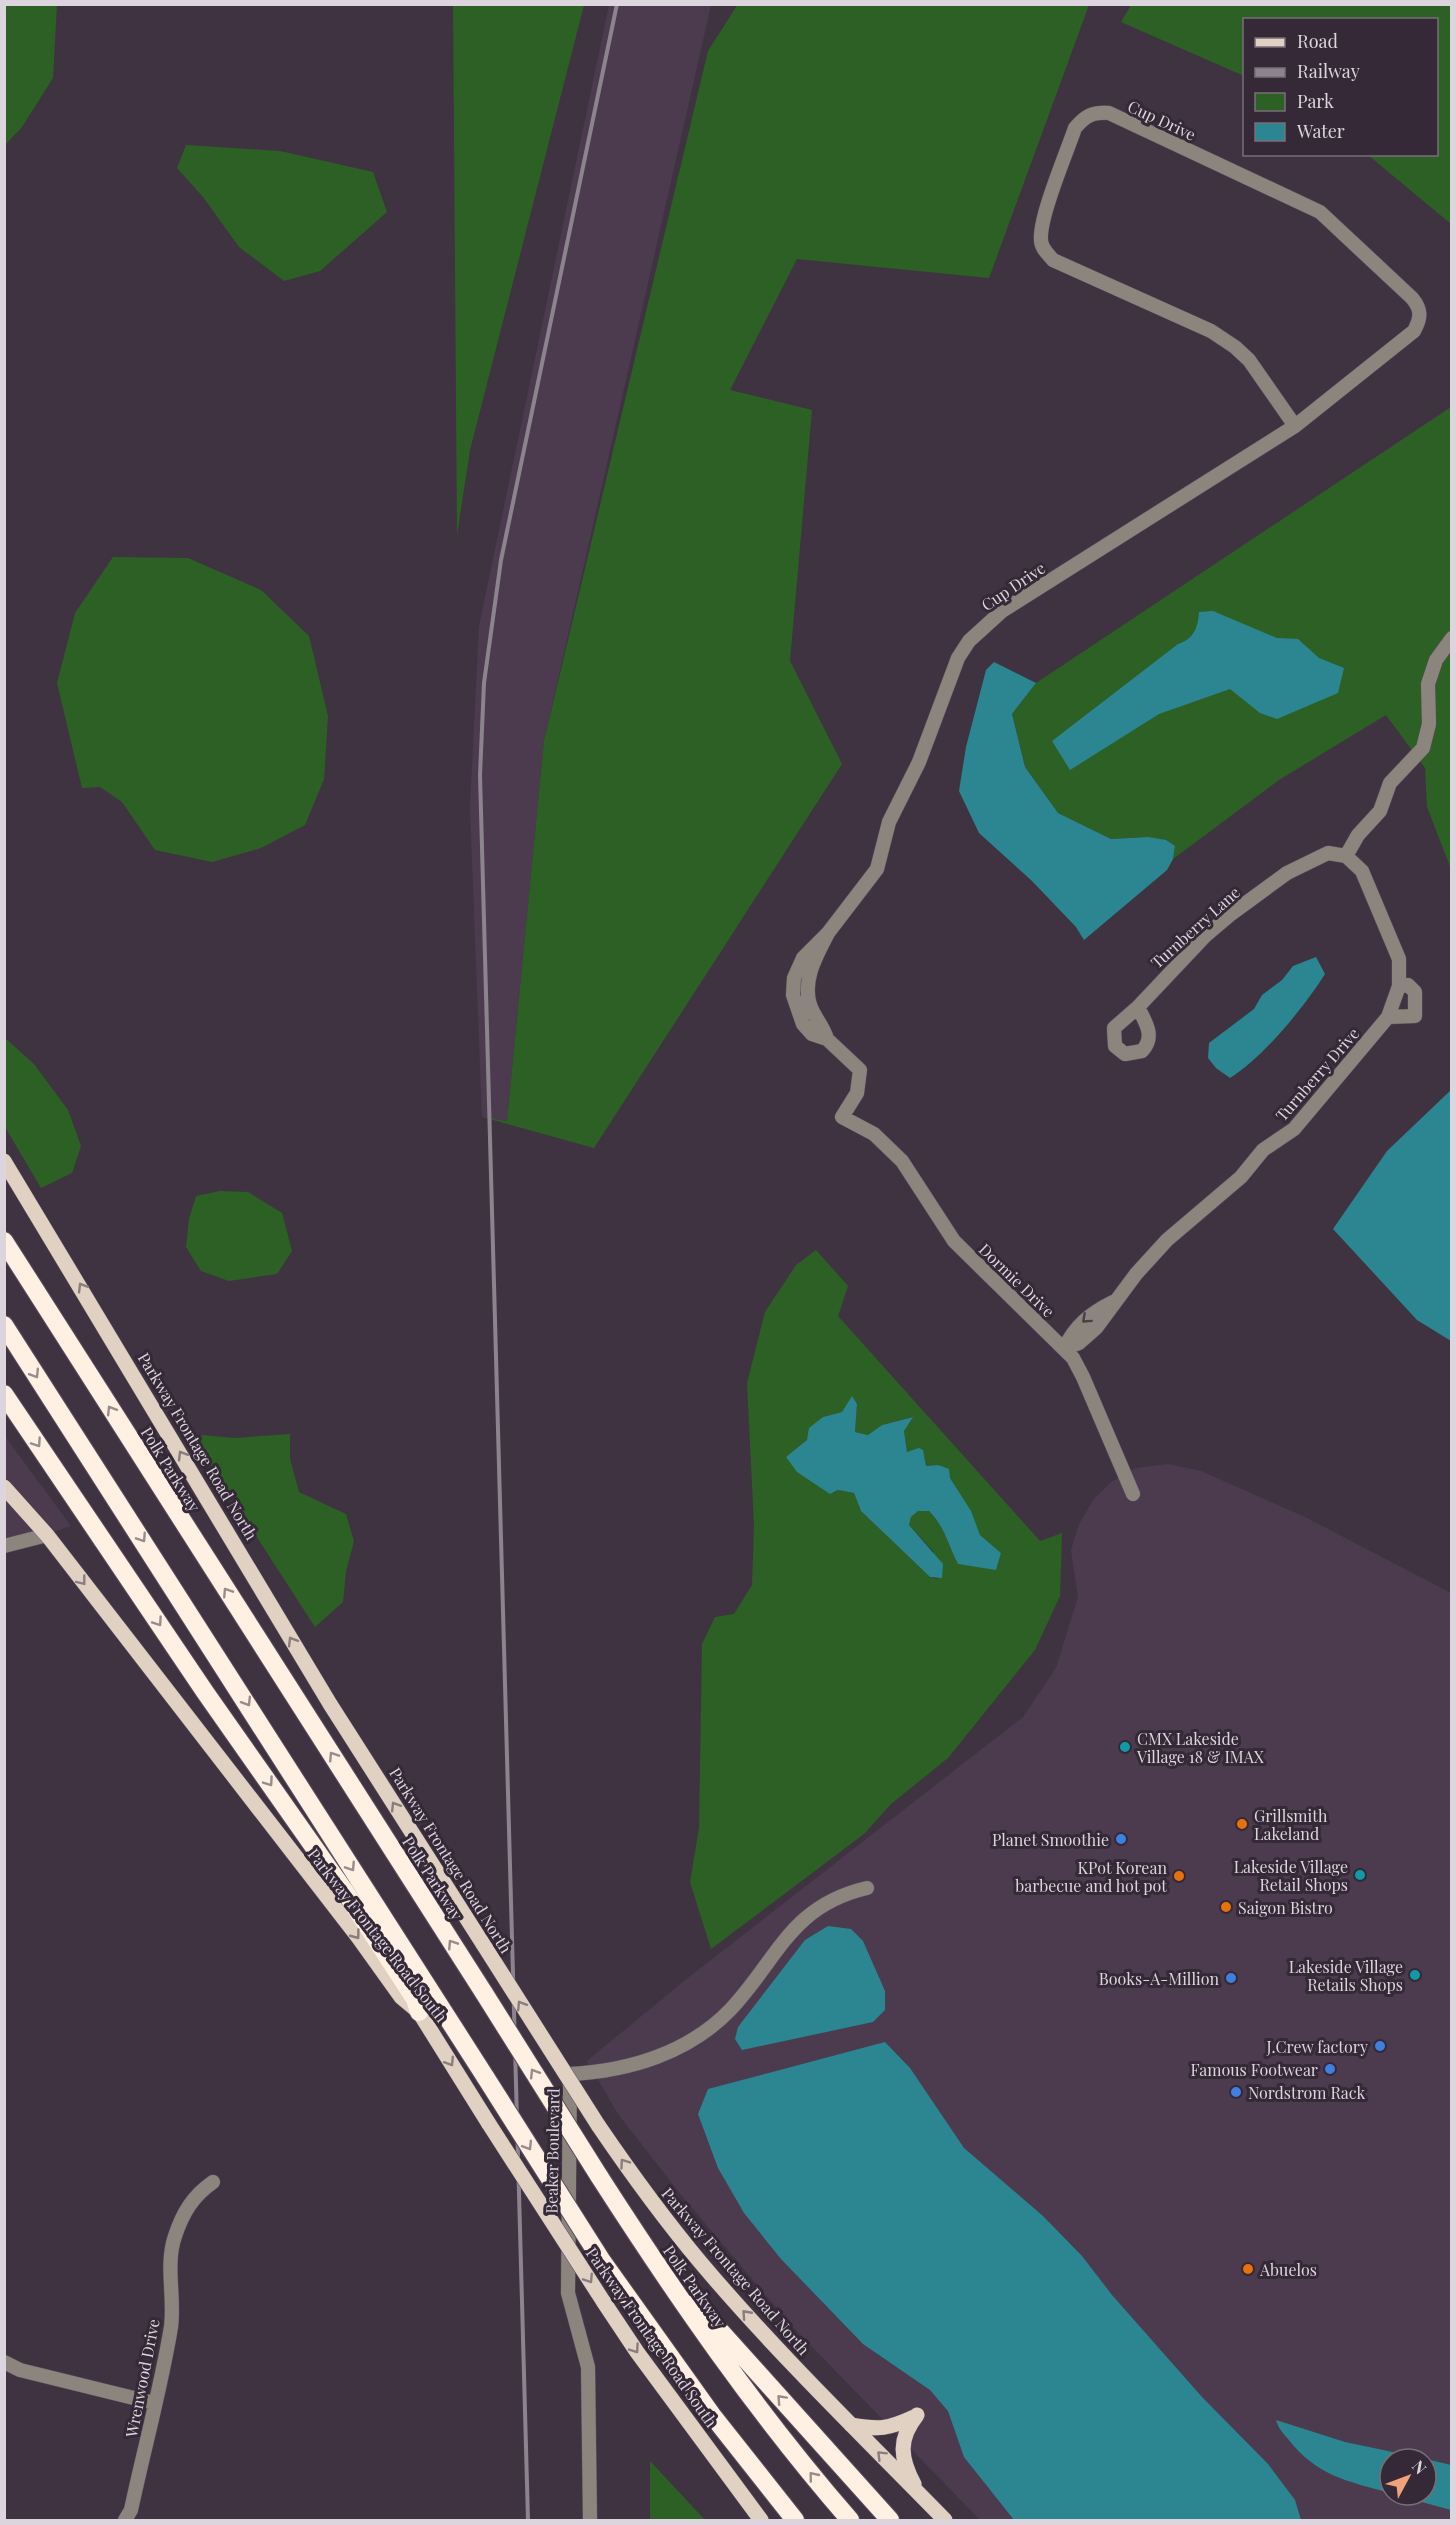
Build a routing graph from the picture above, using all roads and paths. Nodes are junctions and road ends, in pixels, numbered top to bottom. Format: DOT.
graph roads {
  1 [pos="1295,426"];
  2 [pos="1452,638"];
  3 [pos="1346,856"];
  4 [pos="828,933"];
  5 [pos="1399,986"];
  6 [pos="809,997"];
  7 [pos="794,1000"];
  8 [pos="1138,1007"];
  9 [pos="1388,1017"];
  10 [pos="827,1039"];
  11 [pos="4,1161"];
  12 [pos="4,1241"];
  13 [pos="4,1325"];
  14 [pos="1064,1349"];
  15 [pos="4,1394"];
  16 [pos="4,1487"];
  17 [pos="1133,1494"];
  18 [pos="46,1535"];
  19 [pos="4,1546"];
  20 [pos="867,1888"];
  21 [pos="419,2012"];
  22 [pos="213,2182"];
  23 [pos="636,2235"];
  24 [pos="4,2362"];
  25 [pos="154,2403"];
  26 [pos="851,2425"];
  27 [pos="922,2497"];
  28 [pos="125,2520"];
  29 [pos="590,2520"];
  30 [pos="761,2520"];
  31 [pos="795,2520"];
  32 [pos="850,2520"];
  33 [pos="890,2520"];
  34 [pos="945,2520"];
  1 -- 1 [label="street, Cup Drive"];
  1 -- 4 [label="street, Cup Drive"];
  2 -- 3 [label="street"];
  3 -- 5 [label="street, Turnberry Drive"];
  3 -- 8 [label="street, Turnberry Lane"];
  4 -- 6 [label="street"];
  4 -- 7 [label="street"];
  5 -- 9 [label="street, Turnberry Drive"];
  5 -- 9 [label="street"];
  6 -- 7 [label="street"];
  6 -- 10 [label="street"];
  7 -- 10 [label="street"];
  9 -- 14 [label="street, Turnberry Drive"];
  10 -- 14 [label="street, Dormie Drive"];
  26 -- 11 [label="main road, Parkway Frontage Road North, one-way, bridge"];
  23 -- 12 [label="highway, Polk Parkway, one-way, bridge"];
  13 -- 31 [label="highway, one-way, bridge"];
  14 -- 17 [label="street, Dormie Drive"];
  15 -- 21 [label="highway, one-way"];
  16 -- 18 [label="main road, Parkway Frontage Road South"];
  18 -- 19 [label="street"];
  18 -- 21 [label="main road, Parkway Frontage Road South, one-way"];
  20 -- 29 [label="street, Beaker Boulevard"];
  21 -- 30 [label="main road, Parkway Frontage Road South, one-way, bridge"];
  22 -- 25 [label="street, Wrenwood Drive"];
  32 -- 23 [label="highway, Polk Parkway, one-way"];
  33 -- 23 [label="highway, one-way"];
  24 -- 25 [label="street"];
  25 -- 28 [label="street, Wrenwood Drive"];
  27 -- 26 [label="main road, Parkway Frontage Road North, one-way"];
  26 -- 27 [label="main road"];
  27 -- 34 [label="main road, Parkway Frontage Road North"];
}
